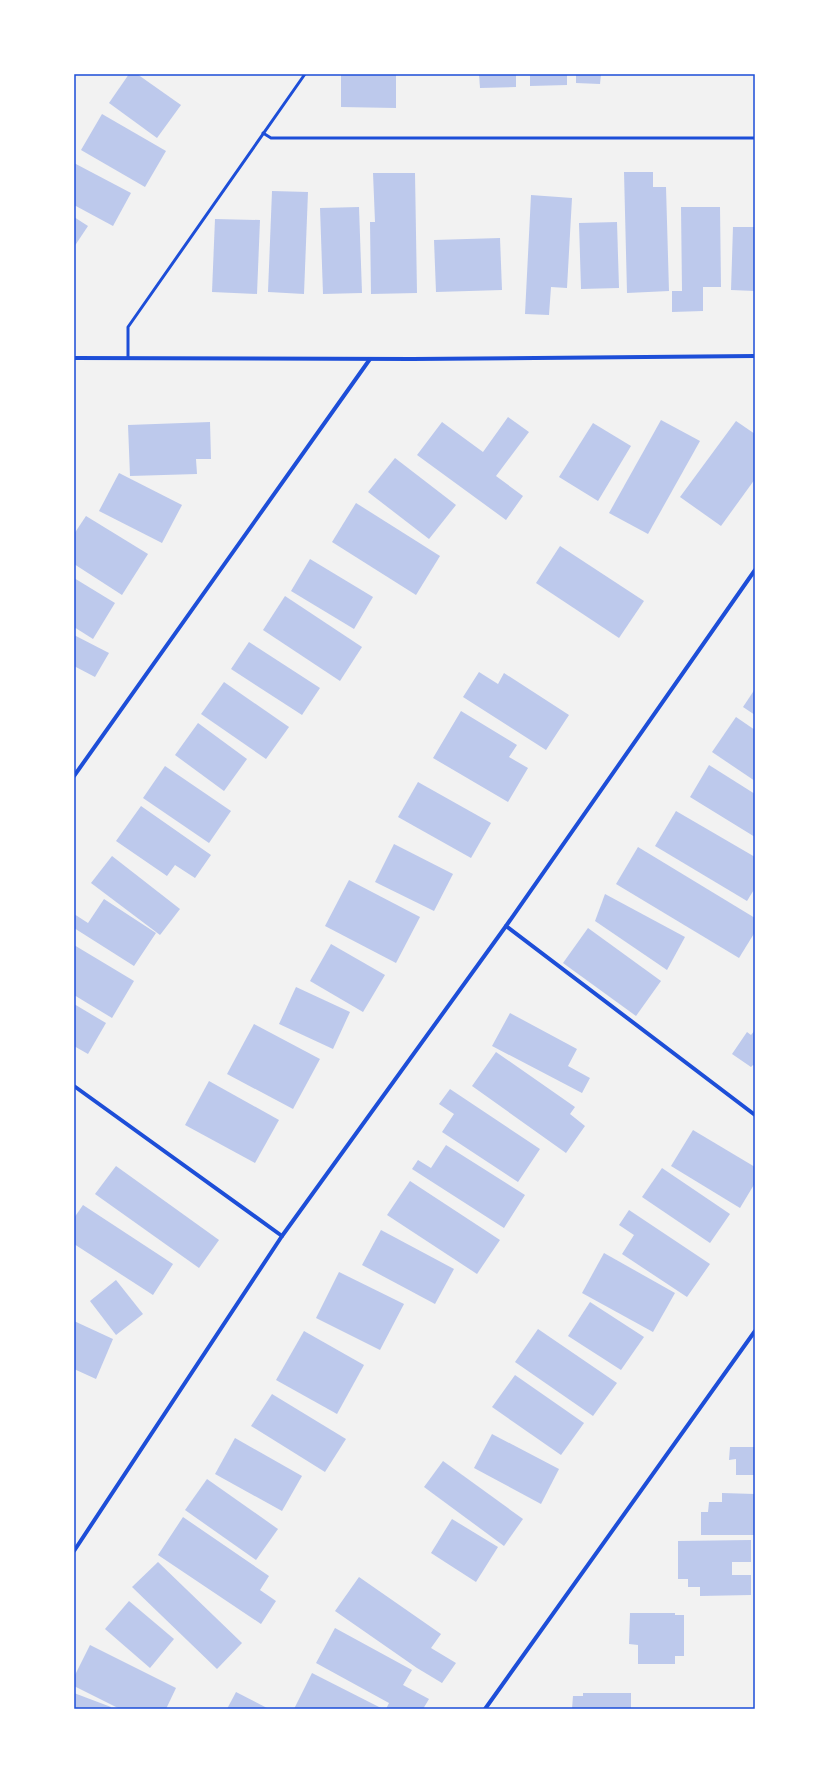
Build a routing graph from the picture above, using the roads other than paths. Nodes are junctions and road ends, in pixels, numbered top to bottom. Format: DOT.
graph roads {
  1 [pos="305,74"];
  2 [pos="263,134"];
  3 [pos="755,138"];
  4 [pos="755,356"];
  5 [pos="74,358"];
  6 [pos="128,358"];
  7 [pos="370,359"];
  8 [pos="755,570"];
  9 [pos="74,776"];
  10 [pos="506,926"];
  11 [pos="74,1086"];
  12 [pos="755,1115"];
  13 [pos="282,1236"];
  14 [pos="755,1331"];
  15 [pos="74,1551"];
  16 [pos="485,1709"];
  1 -- 2 [label="lane"];
  2 -- 3 [label="lane"];
  2 -- 6 [label="lane"];
  4 -- 7 [label="street"];
  5 -- 6 [label="street"];
  6 -- 7 [label="street"];
  7 -- 9 [label="street"];
  8 -- 10 [label="street"];
  10 -- 12 [label="street"];
  10 -- 13 [label="street"];
  11 -- 13 [label="street"];
  13 -- 15 [label="street"];
  14 -- 16 [label="street"];
}
